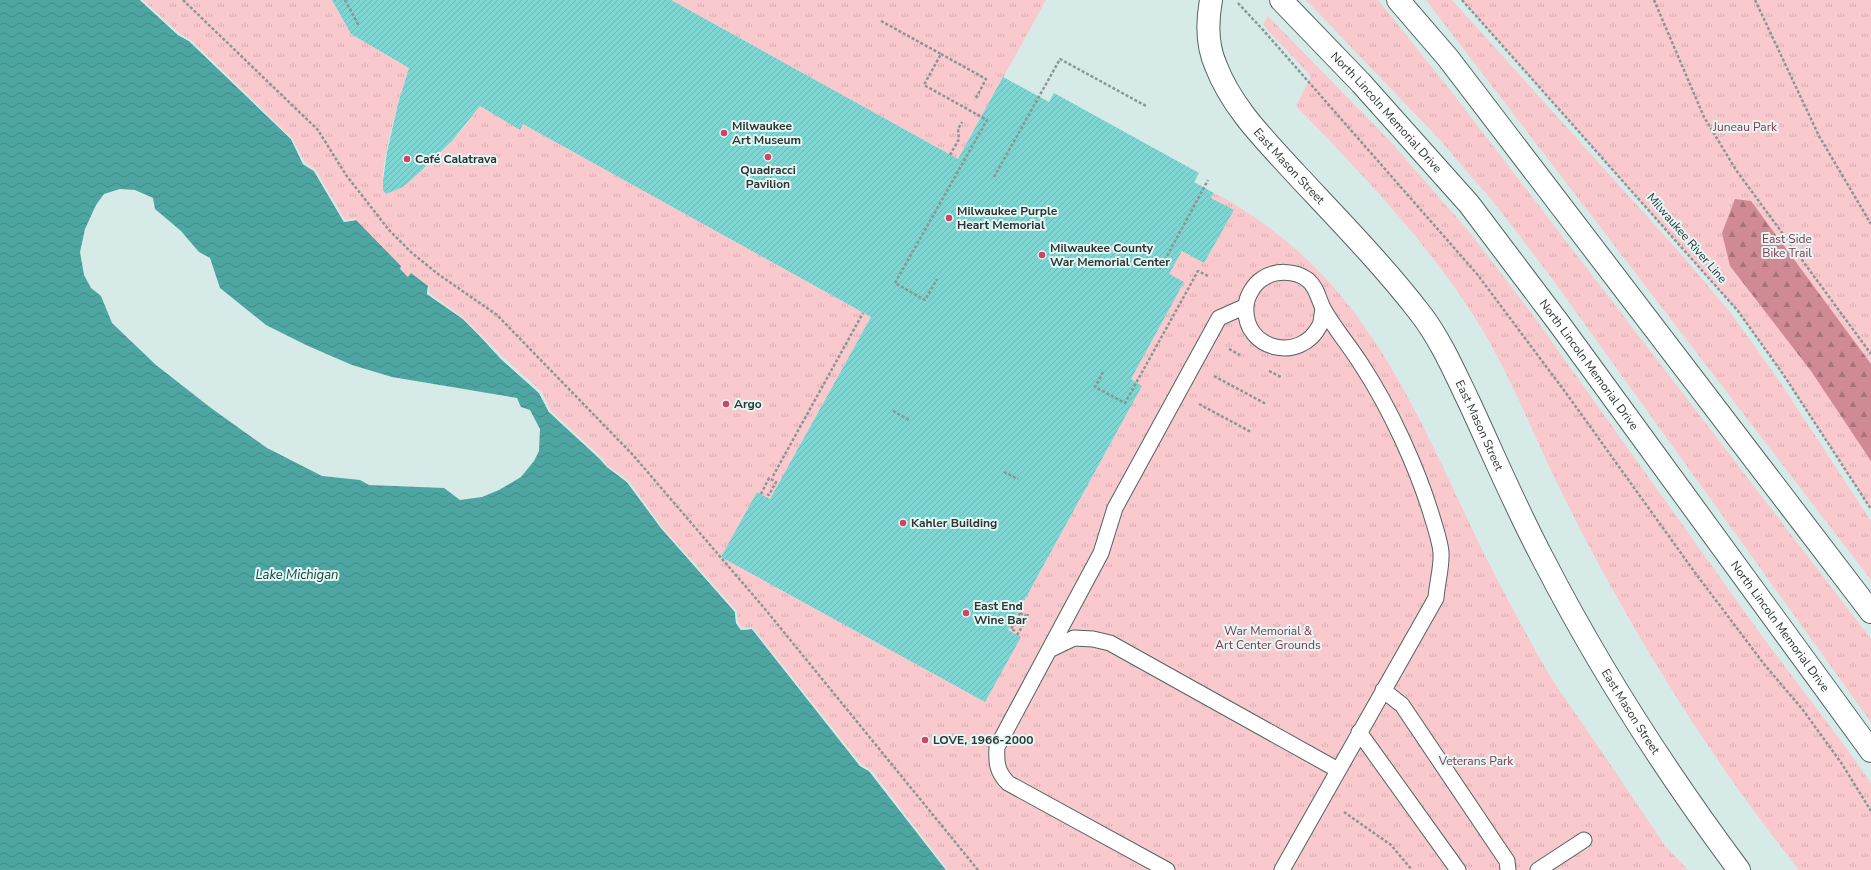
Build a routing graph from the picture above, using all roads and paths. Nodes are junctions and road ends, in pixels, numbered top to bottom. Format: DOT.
graph roads {
  1 [pos="183,0"];
  2 [pos="345,0"];
  3 [pos="1234,0"];
  4 [pos="1281,0"];
  5 [pos="1398,0"];
  6 [pos="1462,0"];
  7 [pos="1654,0"];
  8 [pos="1755,0"];
  9 [pos="1211,1"];
  10 [pos="882,21"];
  11 [pos="358,26"];
  12 [pos="941,54"];
  13 [pos="975,100"];
  14 [pos="1146,106"];
  15 [pos="962,122"];
  16 [pos="950,155"];
  17 [pos="994,177"];
  18 [pos="1208,180"];
  19 [pos="1871,224"];
  20 [pos="1160,268"];
  21 [pos="1208,276"];
  22 [pos="937,279"];
  23 [pos="1246,306"];
  24 [pos="1323,308"];
  25 [pos="863,313"];
  26 [pos="1871,354"];
  27 [pos="1193,365"];
  28 [pos="1103,372"];
  29 [pos="1178,393"];
  30 [pos="1266,404"];
  31 [pos="892,411"];
  32 [pos="909,420"];
  33 [pos="1251,432"];
  34 [pos="1004,472"];
  35 [pos="773,476"];
  36 [pos="1018,479"];
  37 [pos="761,494"];
  38 [pos="767,494"];
  39 [pos="1871,510"];
  40 [pos="1871,612"];
  41 [pos="1015,631"];
  42 [pos="1017,636"];
  43 [pos="1049,650"];
  44 [pos="1383,690"];
  45 [pos="1359,732"];
  46 [pos="1871,751"];
  47 [pos="1338,770"];
  48 [pos="1871,811"];
  49 [pos="1344,812"];
  50 [pos="1584,840"];
  51 [pos="978,870"];
  52 [pos="1167,870"];
  53 [pos="1282,870"];
  54 [pos="1412,870"];
  55 [pos="1458,870"];
  56 [pos="1508,870"];
  57 [pos="1538,870"];
  58 [pos="1739,870"];
  1 -- 51 [label="path"];
  2 -- 11 [label="path"];
  3 -- 48 [label="path"];
  4 -- 46 [label="main road, North Lincoln Memorial Drive"];
  5 -- 40 [label="main road"];
  6 -- 39 [label="path, Milwaukee River Line"];
  7 -- 26 [label="path"];
  8 -- 19 [label="path"];
  9 -- 58 [label="main road, East Mason Street"];
  10 -- 12 [label="path"];
  12 -- 13 [label="path"];
  12 -- 22 [label="path"];
  14 -- 17 [label="path"];
  15 -- 16 [label="path"];
  18 -- 20 [label="path"];
  21 -- 28 [label="path"];
  23 -- 24 [label="lane"];
  23 -- 24 [label="lane"];
  23 -- 27 [label="lane"];
  24 -- 44 [label="lane"];
  25 -- 35 [label="path"];
  27 -- 29 [label="lane"];
  27 -- 30 [label="path"];
  29 -- 33 [label="path"];
  29 -- 43 [label="lane"];
  31 -- 32 [label="path"];
  34 -- 36 [label="path"];
  37 -- 38 [label="path"];
  41 -- 42 [label="path, bridge"];
  43 -- 47 [label="lane"];
  43 -- 52 [label="lane"];
  44 -- 45 [label="lane"];
  44 -- 56 [label="lane"];
  45 -- 47 [label="lane"];
  45 -- 55 [label="lane"];
  47 -- 53 [label="lane"];
  49 -- 54 [label="path"];
  50 -- 57 [label="lane"];
}
